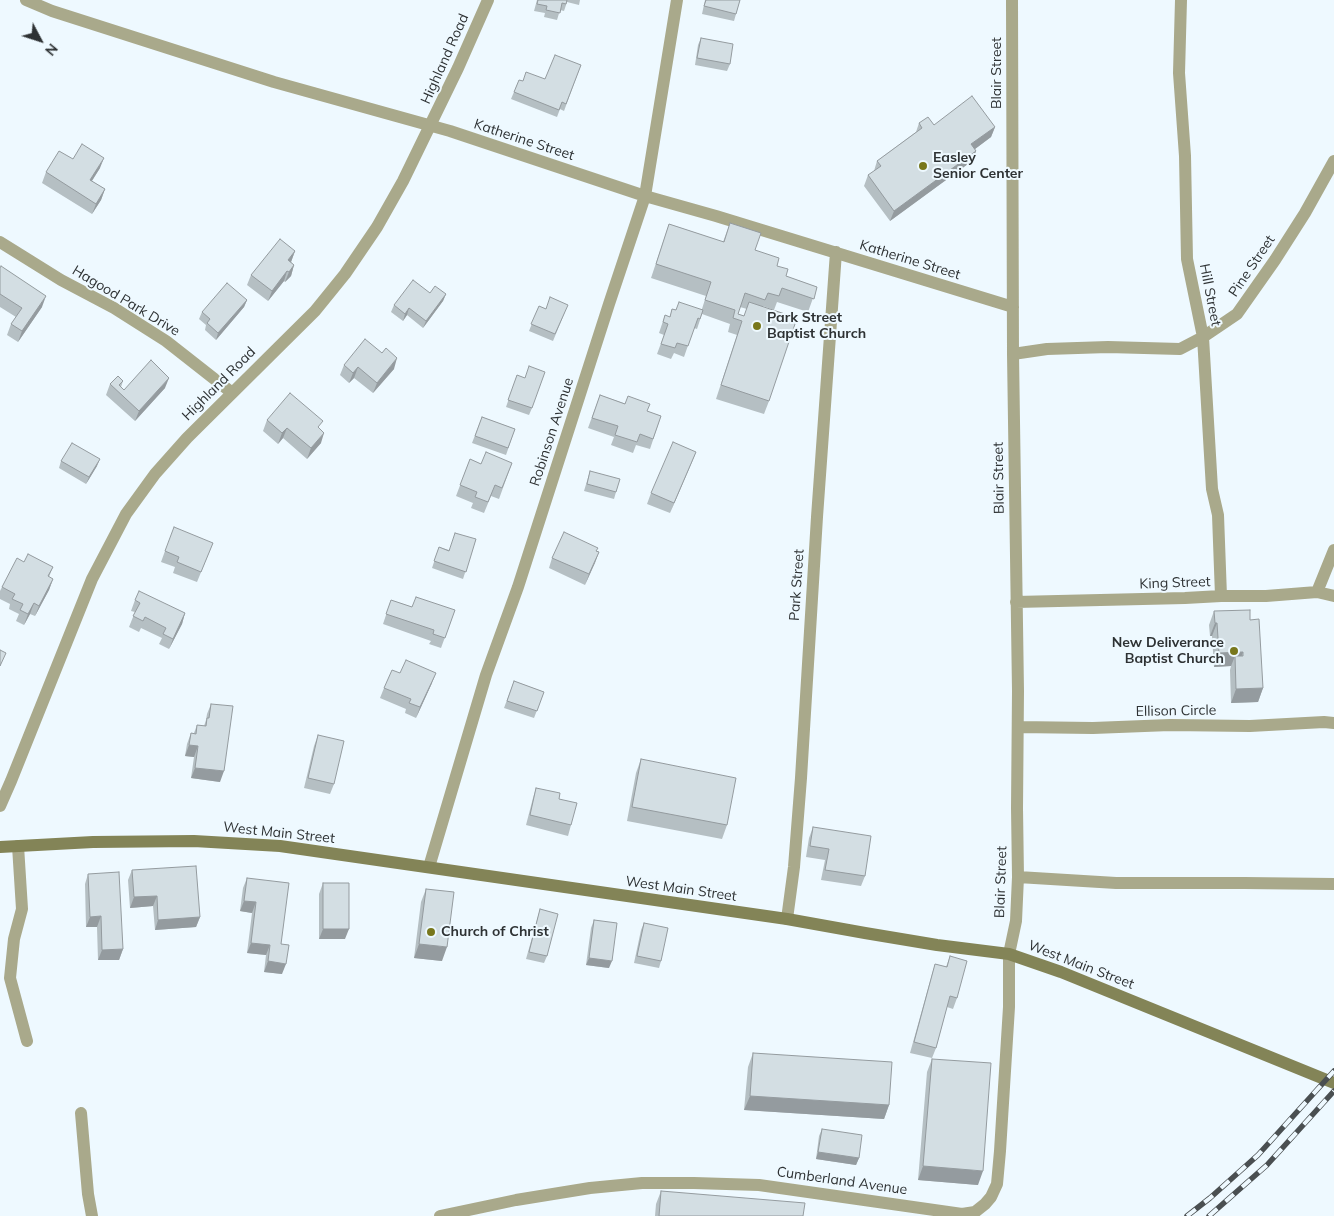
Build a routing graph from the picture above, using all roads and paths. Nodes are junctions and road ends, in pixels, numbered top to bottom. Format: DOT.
graph roads {
  1 [pos="26,0"];
  2 [pos="488,0"];
  3 [pos="677,0"];
  4 [pos="1012,0"];
  5 [pos="1181,0"];
  6 [pos="431,126"];
  7 [pos="1334,161"];
  8 [pos="645,196"];
  9 [pos="0,242"];
  10 [pos="836,252"];
  11 [pos="1013,307"];
  12 [pos="1203,337"];
  13 [pos="1013,354"];
  14 [pos="232,392"];
  15 [pos="1334,550"];
  16 [pos="1317,592"];
  17 [pos="1222,596"];
  18 [pos="1334,596"];
  19 [pos="1016,602"];
  20 [pos="1334,723"];
  21 [pos="1018,728"];
  22 [pos="0,806"];
  23 [pos="18,846"];
  24 [pos="0,847"];
  25 [pos="428,867"];
  26 [pos="1018,877"];
  27 [pos="1334,884"];
  28 [pos="787,919"];
  29 [pos="1009,954"];
  30 [pos="27,1041"];
  31 [pos="1334,1083"];
  32 [pos="81,1113"];
  33 [pos="92,1216"];
  34 [pos="440,1216"];
  1 -- 6 [label="street, Katherine Street"];
  2 -- 6 [label="street, Highland Road"];
  3 -- 8 [label="street, Robinson Avenue"];
  4 -- 11 [label="street, Blair Street"];
  5 -- 12 [label="street, Hill Street"];
  6 -- 8 [label="street, Katherine Street"];
  6 -- 14 [label="street, Highland Road"];
  7 -- 12 [label="street, Pine Street"];
  8 -- 10 [label="street, Katherine Street"];
  8 -- 25 [label="street, Robinson Avenue"];
  9 -- 14 [label="street, Hagood Park Drive"];
  10 -- 11 [label="street, Katherine Street"];
  10 -- 28 [label="street, Park Street"];
  11 -- 13 [label="street, Blair Street"];
  12 -- 13 [label="street, Pine Street"];
  12 -- 17 [label="street, Hill Street"];
  13 -- 19 [label="street, Blair Street"];
  14 -- 22 [label="street, Highland Road"];
  15 -- 16 [label="street"];
  16 -- 17 [label="street, King Street"];
  16 -- 18 [label="street, King Street"];
  17 -- 19 [label="street, King Street"];
  19 -- 21 [label="street, Blair Street"];
  20 -- 21 [label="street, Ellison Circle"];
  21 -- 26 [label="street, Blair Street"];
  23 -- 24 [label="main road, West Main Street"];
  23 -- 25 [label="main road, West Main Street"];
  23 -- 30 [label="street"];
  25 -- 28 [label="main road, West Main Street"];
  26 -- 27 [label="street"];
  26 -- 29 [label="street, Blair Street"];
  28 -- 29 [label="main road, West Main Street"];
  29 -- 31 [label="main road, West Main Street"];
  29 -- 34 [label="street, Cumberland Avenue"];
  32 -- 33 [label="street"];
}
